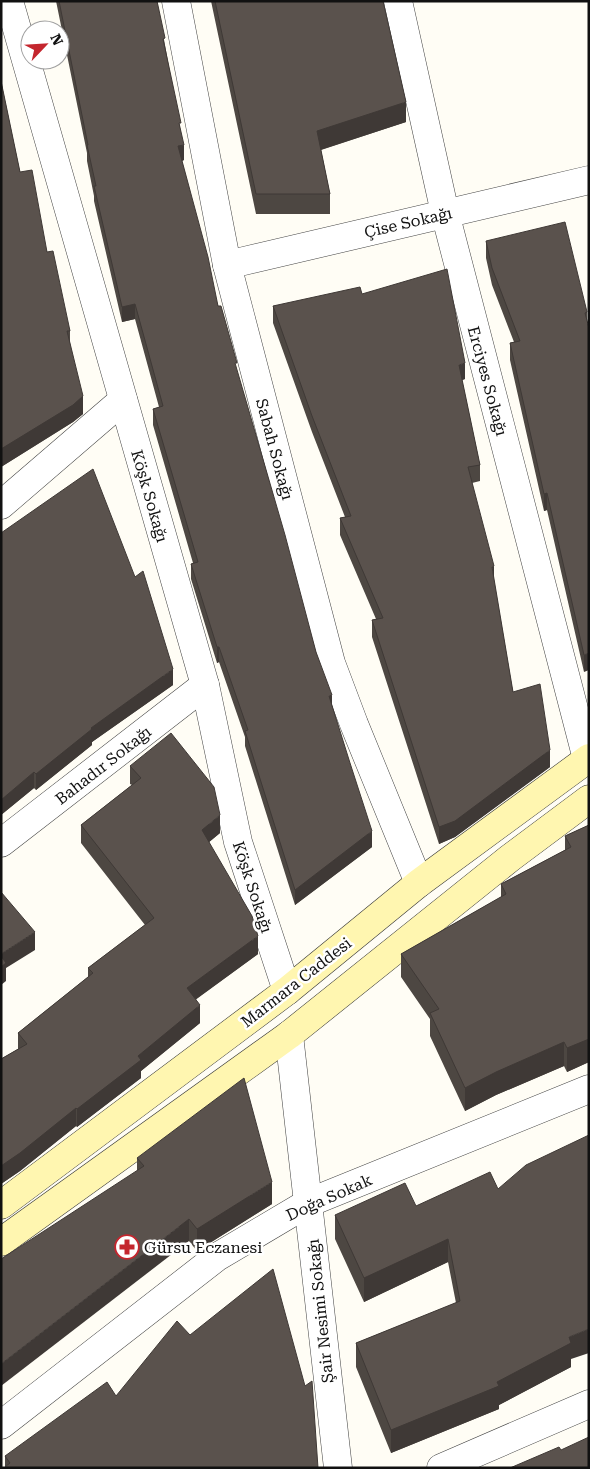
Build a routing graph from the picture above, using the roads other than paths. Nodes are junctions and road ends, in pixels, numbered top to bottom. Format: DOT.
graph roads {
  1 [pos="9,1"];
  2 [pos="176,1"];
  3 [pos="398,1"];
  4 [pos="589,180"];
  5 [pos="444,213"];
  6 [pos="227,265"];
  7 [pos="123,400"];
  8 [pos="1,505"];
  9 [pos="205,685"];
  10 [pos="588,758"];
  11 [pos="589,799"];
  12 [pos="1,843"];
  13 [pos="419,883"];
  14 [pos="287,991"];
  15 [pos="289,1035"];
  16 [pos="589,1089"];
  17 [pos="308,1203"];
  18 [pos="1,1205"];
  19 [pos="1,1242"];
  20 [pos="589,1404"];
  21 [pos="1,1425"];
  22 [pos="338,1468"];
  23 [pos="441,1468"];
  1 -- 7 [label="street, Köşk Sokağı"];
  2 -- 6 [label="street, Sabah Sokağı"];
  3 -- 5 [label="street, Erciyes Sokağı"];
  4 -- 5 [label="street, Çise Sokağı"];
  5 -- 6 [label="street, Çise Sokağı"];
  5 -- 10 [label="street, Erciyes Sokağı"];
  6 -- 13 [label="street, Sabah Sokağı"];
  7 -- 8 [label="street"];
  7 -- 9 [label="street, Köşk Sokağı"];
  9 -- 12 [label="street, Bahadır Sokağı"];
  9 -- 14 [label="street, Köşk Sokağı"];
  10 -- 13 [label="street, Marmara Caddesi"];
  11 -- 15 [label="street"];
  13 -- 14 [label="street, Marmara Caddesi"];
  14 -- 15 [label="street"];
  14 -- 18 [label="street, Marmara Caddesi"];
  15 -- 17 [label="street, Şair Nesimi Sokağı"];
  15 -- 19 [label="street"];
  16 -- 17 [label="street, Doğa Sokak"];
  17 -- 21 [label="street, Doğa Sokak"];
  17 -- 22 [label="street, Şair Nesimi Sokağı"];
  20 -- 23 [label="street"];
}
